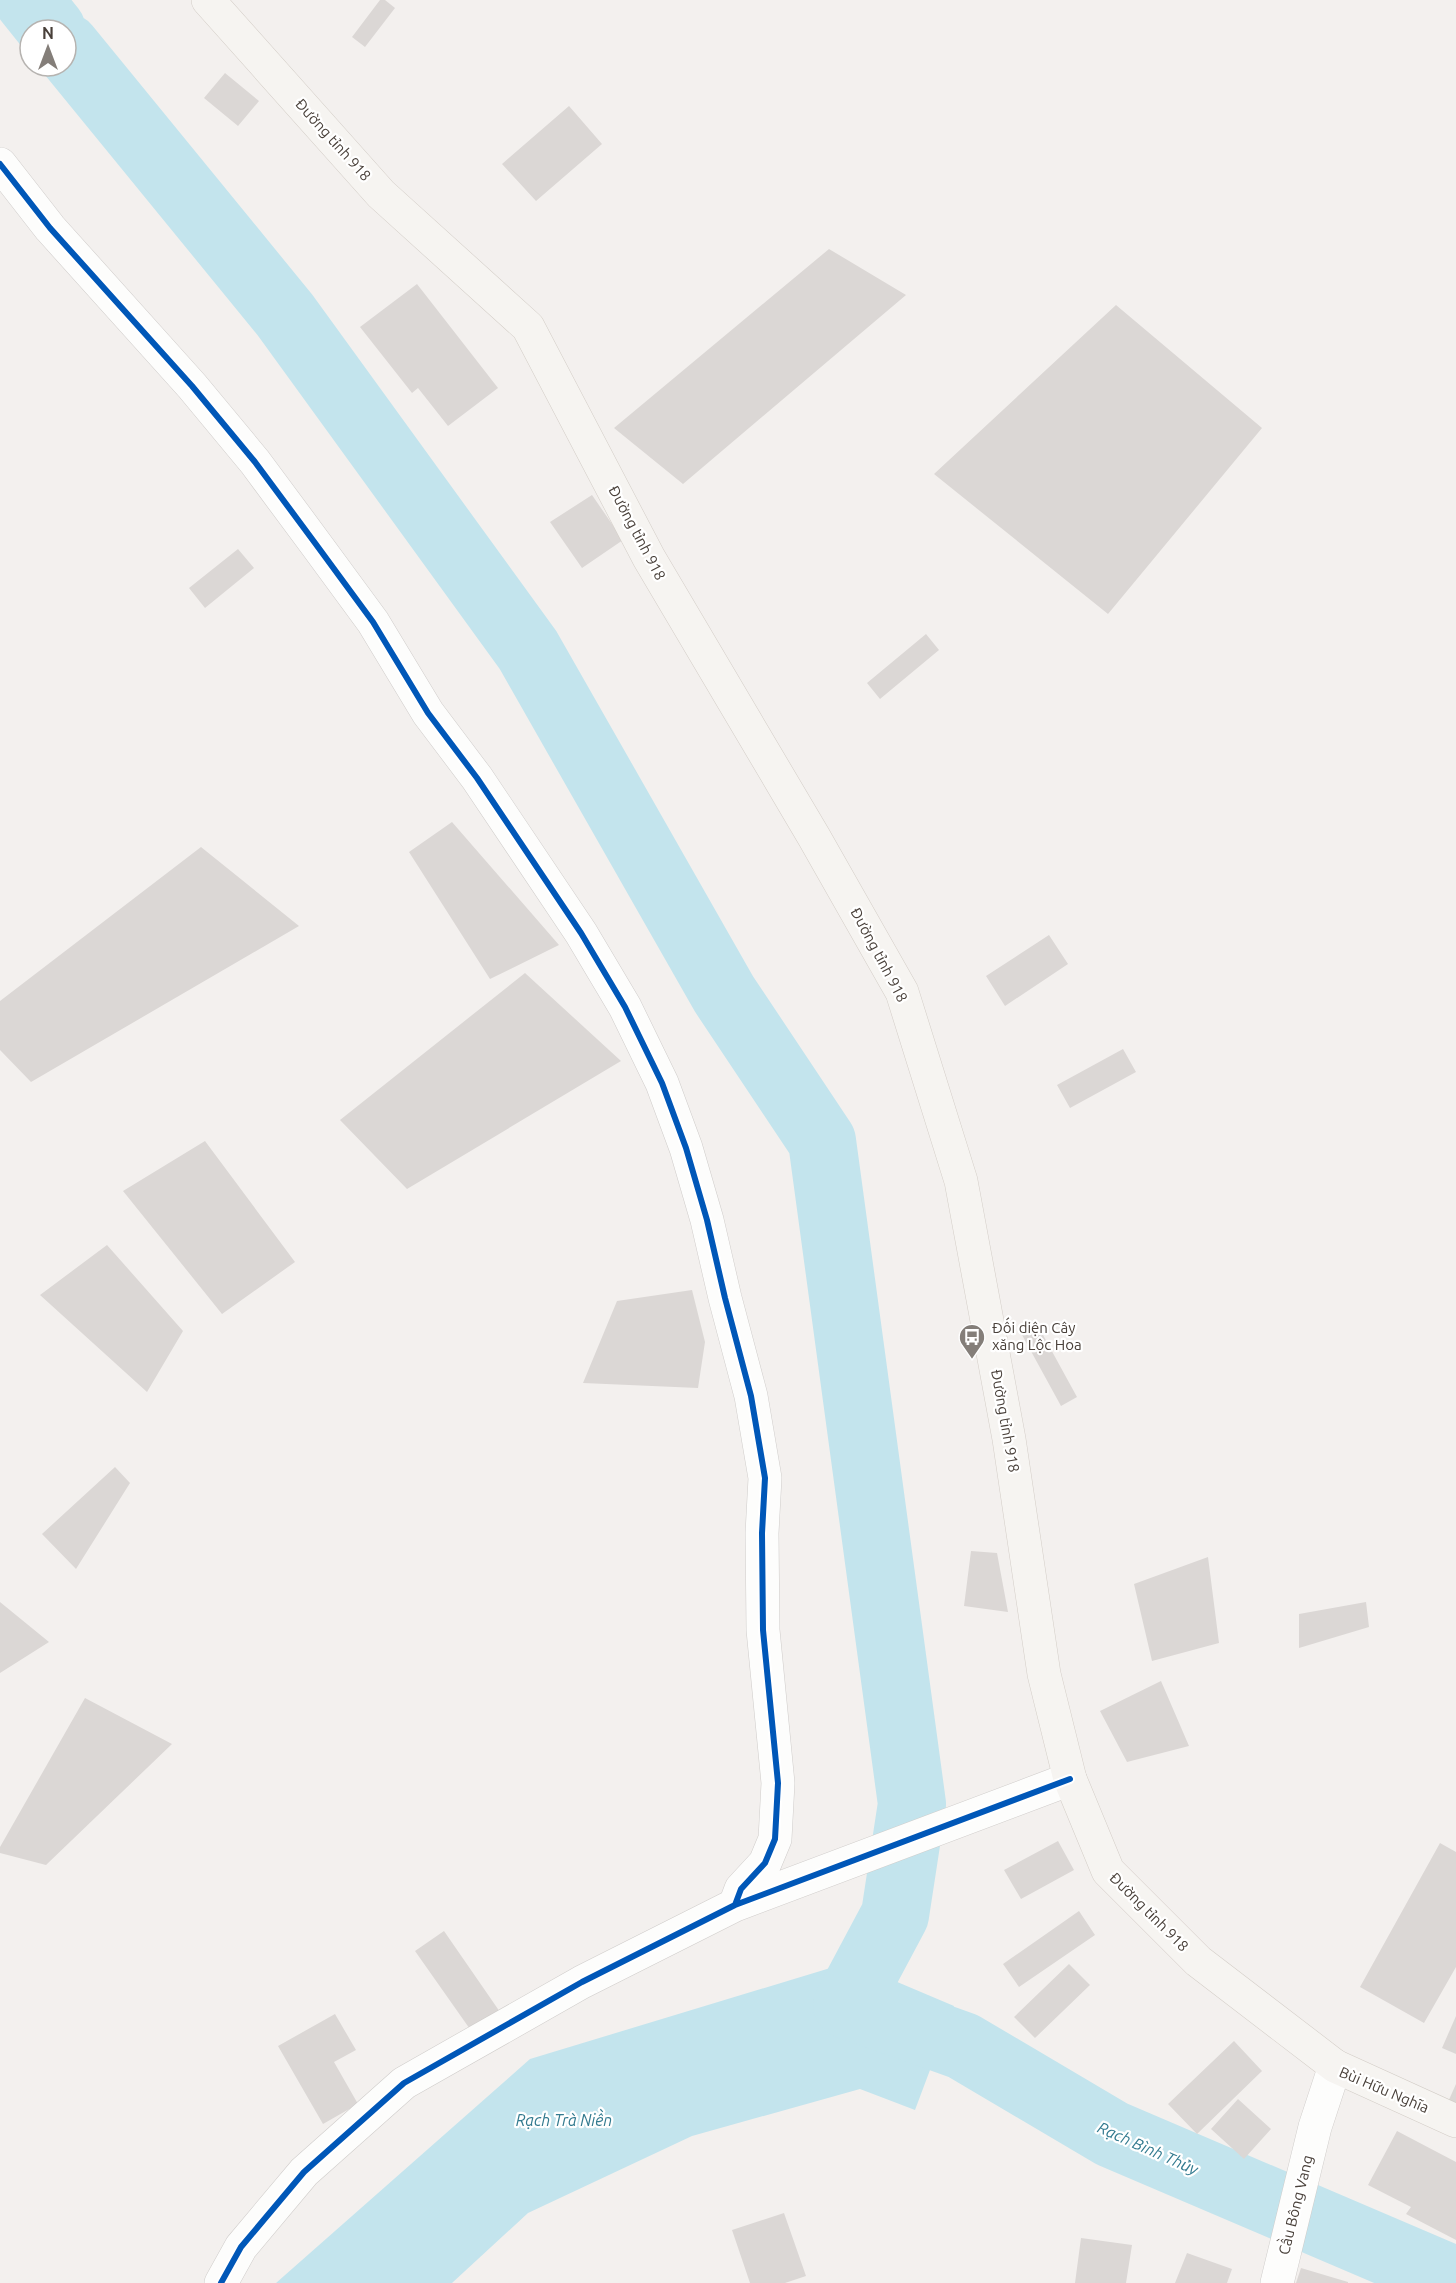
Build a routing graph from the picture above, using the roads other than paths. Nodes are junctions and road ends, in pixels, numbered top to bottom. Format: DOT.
graph roads {
  1 [pos="208,0"];
  2 [pos="0,164"];
  3 [pos="1070,1779"];
  4 [pos="735,1905"];
  5 [pos="1335,2066"];
  6 [pos="1456,2121"];
  7 [pos="1315,2127"];
  8 [pos="221,2283"];
  9 [pos="1277,2283"];
  1 -- 3 [label="main road, Đường tỉnh 918"];
  2 -- 4 [label="street"];
  3 -- 4 [label="street"];
  3 -- 5 [label="main road, Đường tỉnh 918"];
  4 -- 8 [label="street"];
  5 -- 6 [label="main road, Bùi Hữu Nghĩa"];
  5 -- 7 [label="street, Bùi Hữu Nghĩa"];
  7 -- 9 [label="street, Cầu Bông Vang"];
}
